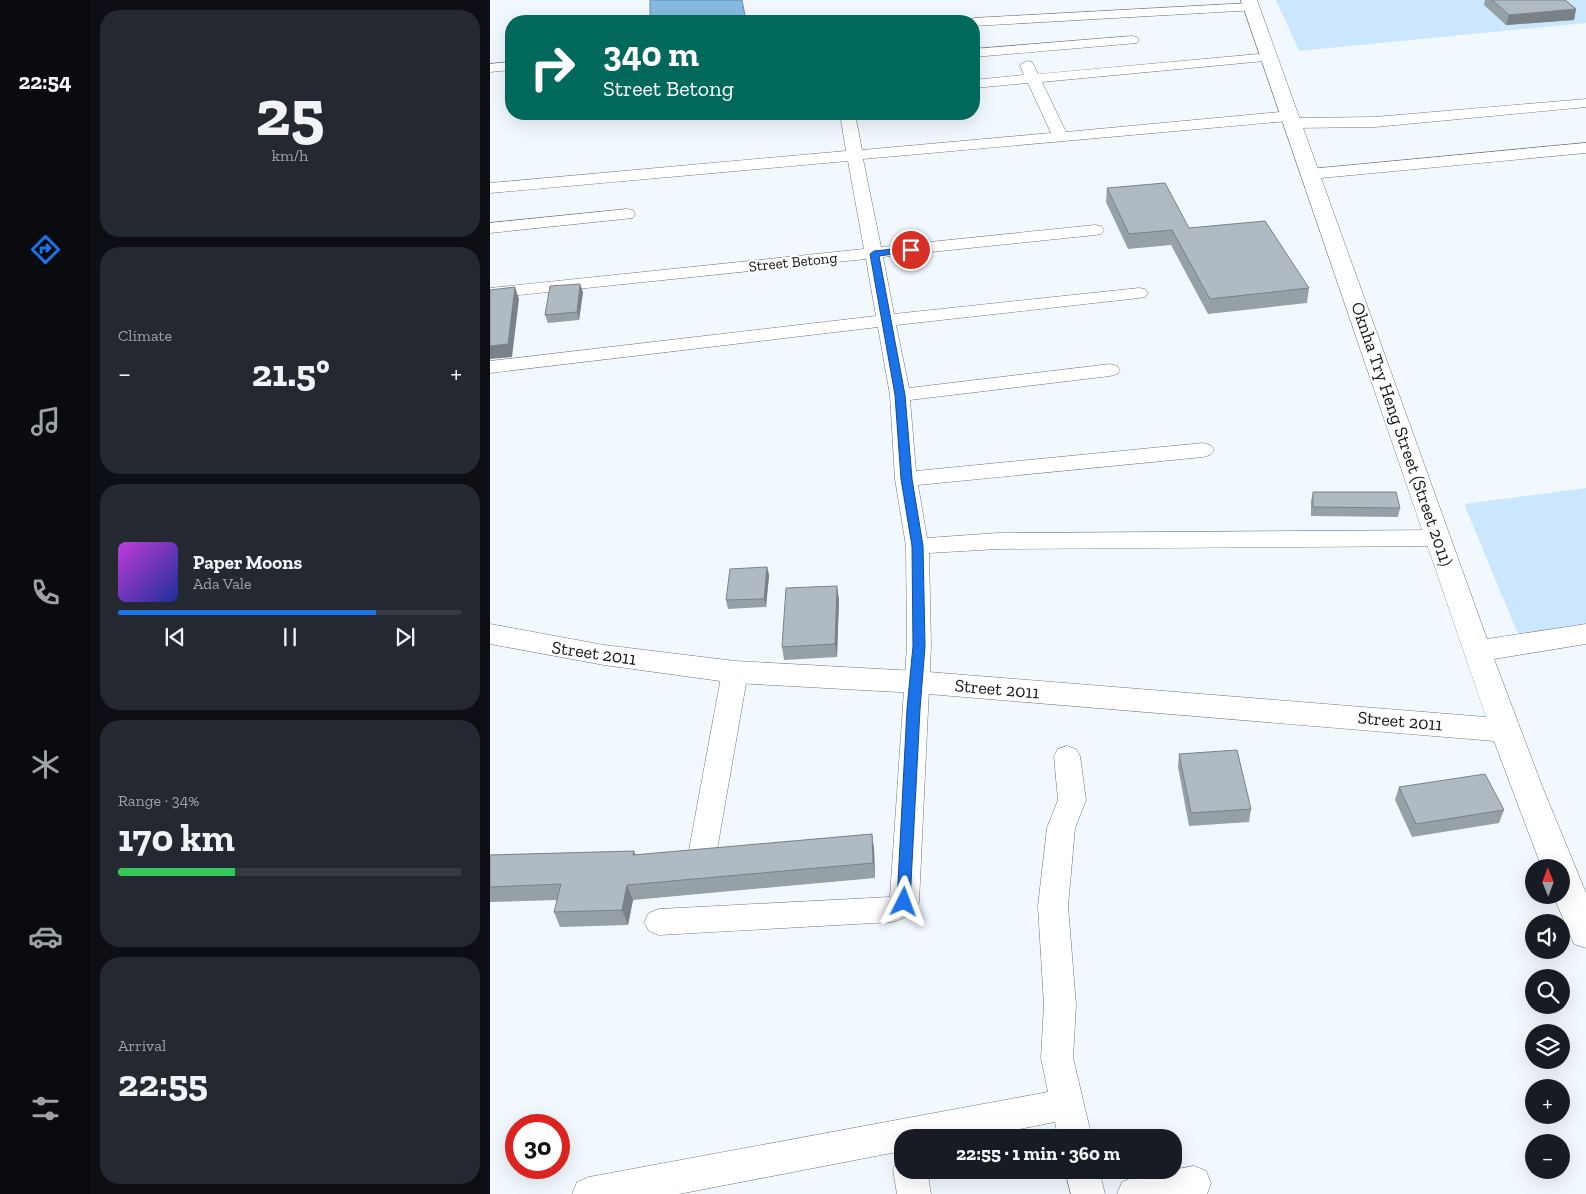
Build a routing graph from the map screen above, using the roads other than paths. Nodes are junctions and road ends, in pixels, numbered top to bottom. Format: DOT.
graph roads {
  1 [pos="1250,3"];
  2 [pos="980,22"];
  3 [pos="1013,34"];
  4 [pos="1132,40"];
  5 [pos="1020,49"];
  6 [pos="980,52"];
  7 [pos="1270,57"];
  8 [pos="505,67"];
  9 [pos="490,68"];
  10 [pos="1033,79"];
  11 [pos="980,83"];
  12 [pos="1586,103"];
  13 [pos="1292,119"];
  14 [pos="848,120"];
  15 [pos="1060,136"];
  16 [pos="1586,148"];
  17 [pos="855,154"];
  18 [pos="1310,174"];
  19 [pos="490,188"];
  20 [pos="627,214"];
  21 [pos="490,228"];
  22 [pos="1095,230"];
  23 [pos="874,254"];
  24 [pos="490,293"];
  25 [pos="1139,293"];
  26 [pos="886,320"];
  27 [pos="490,367"];
  28 [pos="1110,370"];
  29 [pos="900,395"];
  30 [pos="1203,450"];
  31 [pos="906,479"];
  32 [pos="1439,538"];
  33 [pos="918,546"];
  34 [pos="490,634"];
  35 [pos="1586,634"];
  36 [pos="1477,650"];
  37 [pos="735,672"];
  38 [pos="916,682"];
  39 [pos="1506,730"];
  40 [pos="1067,756"];
  41 [pos="703,850"];
  42 [pos="1555,859"];
  43 [pos="1570,895"];
  44 [pos="659,922"];
  45 [pos="1586,933"];
  46 [pos="1067,1104"];
  47 [pos="940,1129"];
  48 [pos="1073,1129"];
  49 [pos="894,1138"];
  50 [pos="912,1179"];
  51 [pos="1084,1179"];
  52 [pos="1194,1183"];
  53 [pos="609,1192"];
  54 [pos="914,1194"];
  55 [pos="1088,1194"];
  56 [pos="1134,1194"];
  1 -- 2 [label="street"];
  1 -- 7 [label="main road, Oknha Try Heng Street (Street 2011)"];
  3 -- 5 [label="street"];
  4 -- 5 [label="street"];
  5 -- 6 [label="street"];
  5 -- 10 [label="street"];
  7 -- 10 [label="street"];
  7 -- 13 [label="main road, Oknha Try Heng Street (Street 2011)"];
  8 -- 9 [label="street"];
  10 -- 11 [label="street"];
  10 -- 15 [label="street"];
  12 -- 13 [label="street"];
  13 -- 15 [label="street"];
  13 -- 18 [label="main road, Oknha Try Heng Street (Street 2011)"];
  14 -- 17 [label="street"];
  15 -- 17 [label="street"];
  16 -- 18 [label="street"];
  17 -- 19 [label="street"];
  17 -- 23 [label="street"];
  18 -- 32 [label="main road, Oknha Try Heng Street (Street 2011)"];
  20 -- 21 [label="street"];
  22 -- 23 [label="street, Street Betong"];
  23 -- 24 [label="street, Street Betong"];
  23 -- 26 [label="street"];
  25 -- 26 [label="street"];
  26 -- 27 [label="street"];
  26 -- 29 [label="street"];
  28 -- 29 [label="street"];
  29 -- 31 [label="street"];
  30 -- 31 [label="street"];
  31 -- 33 [label="street"];
  32 -- 33 [label="street"];
  32 -- 36 [label="main road, Oknha Try Heng Street (Street 2011)"];
  33 -- 38 [label="street"];
  34 -- 37 [label="main road, Street 2011"];
  35 -- 36 [label="main road"];
  36 -- 39 [label="main road, Oknha Try Heng Street (Street 2011)"];
  37 -- 38 [label="main road, Street 2011"];
  37 -- 41 [label="street"];
  38 -- 39 [label="main road, Street 2011"];
  38 -- 44 [label="street"];
  39 -- 42 [label="main road, Oknha Try Heng Street (Street 2011)"];
  40 -- 46 [label="street"];
  43 -- 45 [label="main road"];
  46 -- 47 [label="street"];
  46 -- 48 [label="street"];
  49 -- 53 [label="street"];
  50 -- 54 [label="street"];
  51 -- 55 [label="street"];
  52 -- 56 [label="street"];
}
